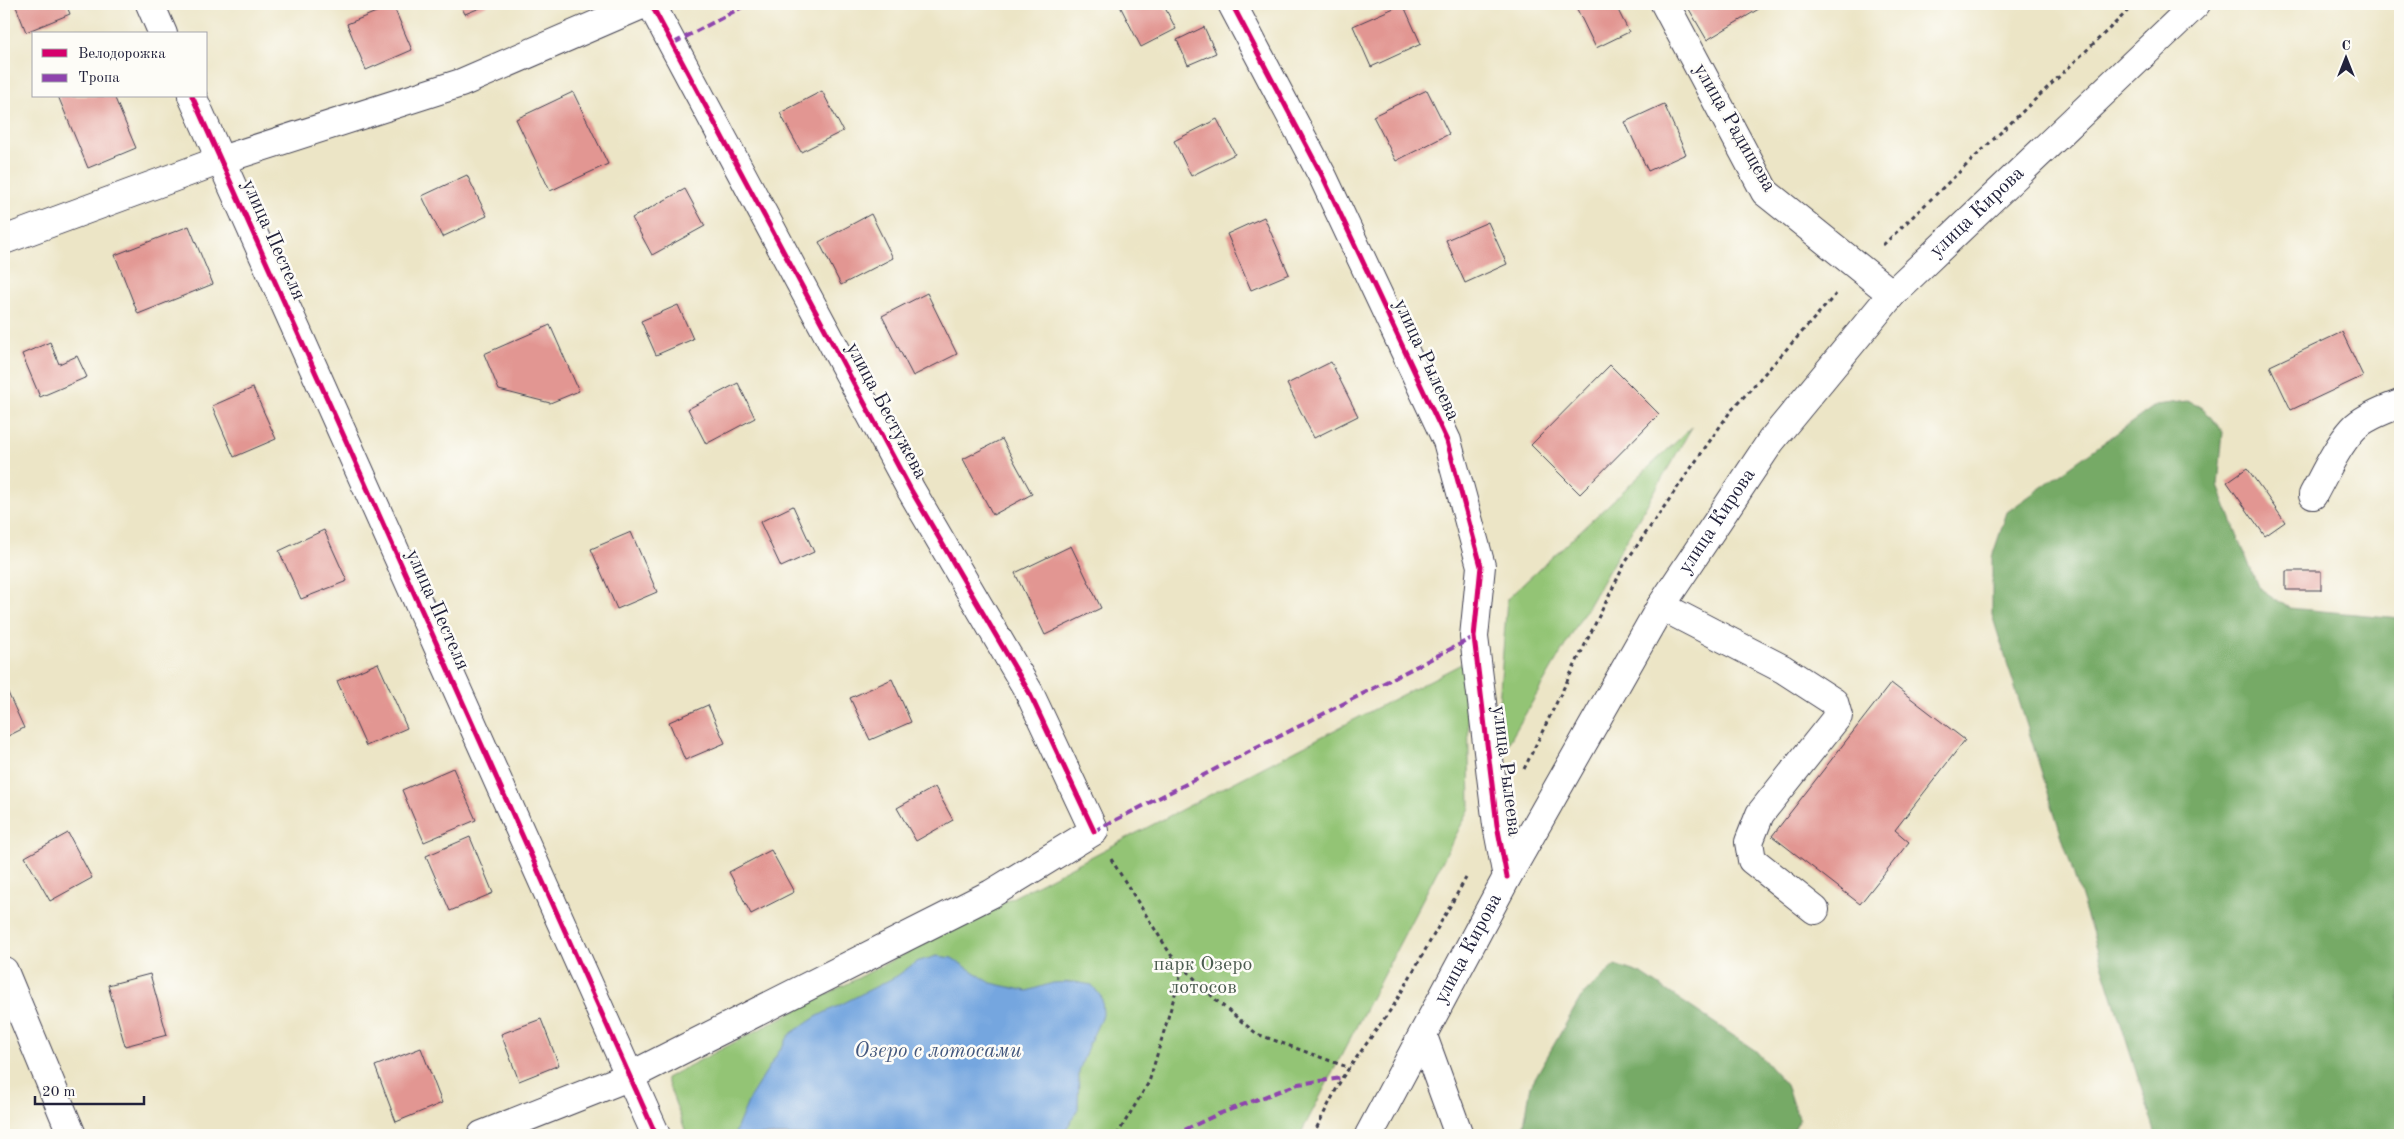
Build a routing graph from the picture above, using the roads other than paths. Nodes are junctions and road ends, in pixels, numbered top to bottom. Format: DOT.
graph roads {
  1 [pos="150,4"];
  2 [pos="644,4"];
  3 [pos="651,4"];
  4 [pos="1232,4"];
  5 [pos="1665,4"];
  6 [pos="2196,4"];
  7 [pos="162,32"];
  8 [pos="193,98"];
  9 [pos="221,160"];
  10 [pos="4,240"];
  11 [pos="1892,294"];
  12 [pos="2400,404"];
  13 [pos="2313,496"];
  14 [pos="1661,606"];
  15 [pos="1506,877"];
  16 [pos="1814,910"];
  17 [pos="4,971"];
  18 [pos="1423,1036"];
  19 [pos="628,1077"];
  20 [pos="529,1126"];
  21 [pos="72,1135"];
  22 [pos="482,1135"];
  23 [pos="656,1135"];
  24 [pos="1370,1135"];
  25 [pos="1459,1135"];
  1 -- 7 [label="street"];
  2 -- 9 [label="street"];
  3 -- 19 [label="street, улица Бестужева"];
  4 -- 15 [label="street, улица Рылеева"];
  5 -- 11 [label="street, улица Радищева"];
  6 -- 11 [label="street, улица Кирова"];
  8 -- 9 [label="street, улица Пестеля"];
  9 -- 10 [label="street"];
  9 -- 19 [label="street, улица Пестеля"];
  11 -- 14 [label="street, улица Кирова"];
  12 -- 13 [label="street"];
  14 -- 15 [label="street, улица Кирова"];
  14 -- 16 [label="street"];
  15 -- 18 [label="street, улица Кирова"];
  17 -- 21 [label="street"];
  18 -- 24 [label="street, улица Кирова"];
  18 -- 25 [label="street"];
  19 -- 20 [label="street"];
  19 -- 23 [label="street, улица Пестеля"];
  20 -- 22 [label="street"];
}
